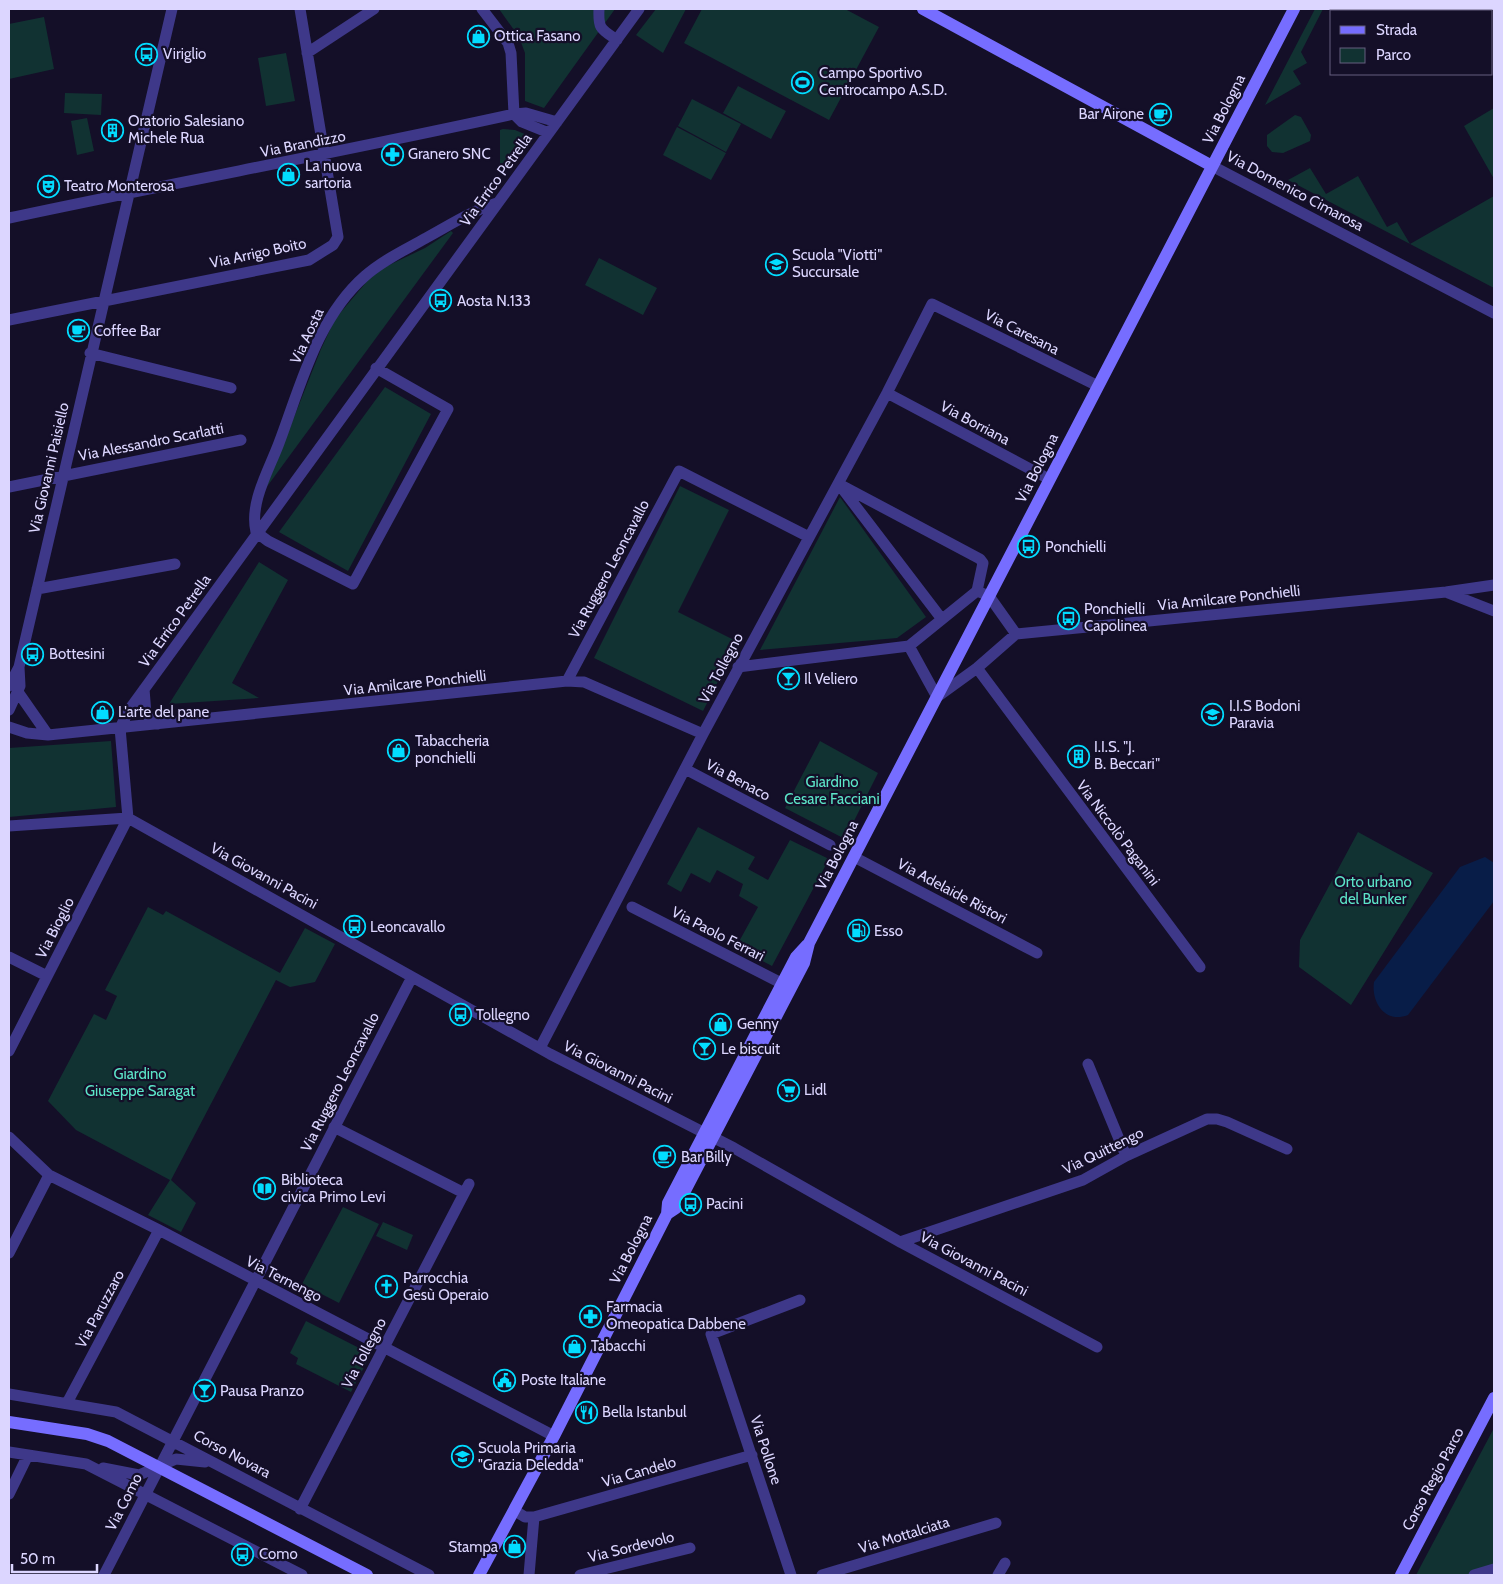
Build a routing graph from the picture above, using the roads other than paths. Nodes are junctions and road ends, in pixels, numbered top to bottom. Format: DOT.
graph roads {
  1 [pos="172,9"];
  2 [pos="300,9"];
  3 [pos="374,9"];
  4 [pos="482,9"];
  5 [pos="599,9"];
  6 [pos="639,9"];
  7 [pos="923,9"];
  8 [pos="1294,9"];
  9 [pos="617,40"];
  10 [pos="307,52"];
  11 [pos="514,114"];
  12 [pos="557,122"];
  13 [pos="549,133"];
  14 [pos="326,155"];
  15 [pos="1212,166"];
  16 [pos="130,192"];
  17 [pos="497,204"];
  18 [pos="9,218"];
  19 [pos="106,298"];
  20 [pos="932,304"];
  21 [pos="1494,313"];
  22 [pos="9,320"];
  23 [pos="90,353"];
  24 [pos="376,368"];
  25 [pos="1098,386"];
  26 [pos="231,388"];
  27 [pos="887,393"];
  28 [pos="242,440"];
  29 [pos="63,475"];
  30 [pos="1050,480"];
  31 [pos="839,484"];
  32 [pos="9,487"];
  33 [pos="256,532"];
  34 [pos="810,537"];
  35 [pos="175,564"];
  36 [pos="1494,585"];
  37 [pos="37,589"];
  38 [pos="1446,592"];
  39 [pos="983,593"];
  40 [pos="1494,611"];
  41 [pos="941,618"];
  42 [pos="1016,634"];
  43 [pos="909,646"];
  44 [pos="738,667"];
  45 [pos="977,668"];
  46 [pos="567,681"];
  47 [pos="13,689"];
  48 [pos="144,689"];
  49 [pos="937,697"];
  50 [pos="9,710"];
  51 [pos="158,724"];
  52 [pos="9,727"];
  53 [pos="120,728"];
  54 [pos="703,734"];
  55 [pos="48,735"];
  56 [pos="685,769"];
  57 [pos="128,818"];
  58 [pos="9,826"];
  59 [pos="830,845"];
  60 [pos="854,857"];
  61 [pos="632,907"];
  62 [pos="1037,952"];
  63 [pos="9,957"];
  64 [pos="1200,968"];
  65 [pos="47,976"];
  66 [pos="412,976"];
  67 [pos="786,986"];
  68 [pos="540,1048"];
  69 [pos="9,1051"];
  70 [pos="1088,1064"];
  71 [pos="334,1127"];
  72 [pos="709,1135"];
  73 [pos="9,1137"];
  74 [pos="1287,1149"];
  75 [pos="1126,1156"];
  76 [pos="49,1175"];
  77 [pos="159,1230"];
  78 [pos="900,1242"];
  79 [pos="9,1253"];
  80 [pos="254,1281"];
  81 [pos="800,1300"];
  82 [pos="385,1346"];
  83 [pos="1097,1346"];
  84 [pos="9,1394"];
  85 [pos="1494,1398"];
  86 [pos="66,1403"];
  87 [pos="9,1422"];
  88 [pos="554,1436"];
  89 [pos="172,1441"];
  90 [pos="9,1452"];
  91 [pos="28,1455"];
  92 [pos="752,1456"];
  93 [pos="213,1463"];
  94 [pos="86,1464"];
  95 [pos="158,1468"];
  96 [pos="9,1494"];
  97 [pos="145,1494"];
  98 [pos="300,1509"];
  99 [pos="514,1512"];
  100 [pos="534,1516"];
  101 [pos="996,1523"];
  102 [pos="690,1548"];
  103 [pos="1005,1563"];
  104 [pos="1494,1568"];
  105 [pos="104,1575"];
  106 [pos="302,1575"];
  107 [pos="367,1575"];
  108 [pos="429,1575"];
  109 [pos="479,1575"];
  110 [pos="529,1575"];
  111 [pos="580,1575"];
  112 [pos="791,1575"];
  113 [pos="822,1575"];
  114 [pos="998,1575"];
  115 [pos="1401,1575"];
  116 [pos="1474,1575"];
  1 -- 16 [label="street, Via Giovanni Paisiello"];
  2 -- 10 [label="street, Via Arrigo Boito"];
  3 -- 10 [label="street"];
  4 -- 11 [label="street"];
  5 -- 9 [label="street"];
  6 -- 9 [label="street, Via Errico Petrella"];
  7 -- 15 [label="main road, Via Domenico Cimarosa"];
  8 -- 15 [label="main road, Via Bologna"];
  9 -- 12 [label="street, Via Errico Petrella"];
  10 -- 14 [label="street, Via Arrigo Boito"];
  11 -- 12 [label="street, Via Brandizzo"];
  11 -- 13 [label="street"];
  11 -- 14 [label="street, Via Brandizzo"];
  12 -- 13 [label="street, Via Errico Petrella"];
  13 -- 17 [label="street, Via Errico Petrella"];
  14 -- 16 [label="street, Via Brandizzo"];
  14 -- 19 [label="street, Via Arrigo Boito"];
  15 -- 21 [label="street, Via Domenico Cimarosa"];
  15 -- 25 [label="main road, Via Bologna"];
  16 -- 18 [label="street, Via Brandizzo"];
  16 -- 19 [label="street, Via Giovanni Paisiello"];
  17 -- 24 [label="street, Via Errico Petrella"];
  17 -- 33 [label="street, Via Aosta"];
  19 -- 22 [label="street, Via Arrigo Boito"];
  19 -- 23 [label="street, Via Giovanni Paisiello"];
  20 -- 25 [label="street, Via Caresana"];
  20 -- 27 [label="street, Via Tollegno"];
  23 -- 26 [label="street"];
  23 -- 29 [label="street, Via Giovanni Paisiello"];
  24 -- 33 [label="street, Via Errico Petrella"];
  24 -- 33 [label="street"];
  25 -- 30 [label="main road, Via Bologna"];
  27 -- 30 [label="street, Via Borriana"];
  27 -- 31 [label="street, Via Tollegno"];
  28 -- 29 [label="street, Via Alessandro Scarlatti"];
  29 -- 32 [label="street, Via Alessandro Scarlatti"];
  29 -- 37 [label="street, Via Giovanni Paisiello"];
  30 -- 39 [label="main road, Via Bologna"];
  31 -- 34 [label="street, Via Tollegno"];
  31 -- 39 [label="street"];
  31 -- 41 [label="street"];
  33 -- 48 [label="street, Via Errico Petrella"];
  34 -- 44 [label="street, Via Tollegno"];
  34 -- 46 [label="street, Via Ruggero Leoncavallo"];
  35 -- 37 [label="street"];
  36 -- 38 [label="street, Via Amilcare Ponchielli"];
  37 -- 47 [label="street, Via Giovanni Paisiello"];
  38 -- 40 [label="street, Via Amilcare Ponchielli"];
  38 -- 42 [label="street, Via Amilcare Ponchielli"];
  39 -- 41 [label="street"];
  39 -- 42 [label="street"];
  39 -- 49 [label="main road, Via Bologna"];
  41 -- 43 [label="street"];
  42 -- 45 [label="street"];
  43 -- 44 [label="street"];
  43 -- 49 [label="street"];
  44 -- 54 [label="street, Via Tollegno"];
  45 -- 49 [label="street"];
  45 -- 64 [label="street, Via Niccolò Paganini"];
  46 -- 51 [label="street, Via Amilcare Ponchielli"];
  46 -- 54 [label="street, Via Amilcare Ponchielli"];
  47 -- 50 [label="street, Via Giovanni Paisiello"];
  47 -- 55 [label="street"];
  48 -- 51 [label="street"];
  48 -- 53 [label="street, Via Errico Petrella"];
  49 -- 60 [label="main road, Via Bologna"];
  51 -- 53 [label="street, Via Amilcare Ponchielli"];
  52 -- 55 [label="street, Via Amilcare Ponchielli"];
  53 -- 55 [label="street, Via Amilcare Ponchielli"];
  53 -- 57 [label="street"];
  54 -- 56 [label="street, Via Tollegno"];
  56 -- 59 [label="street, Via Benaco"];
  56 -- 68 [label="street, Via Tollegno"];
  57 -- 58 [label="street"];
  57 -- 65 [label="street, Via Bioglio"];
  57 -- 66 [label="street, Via Giovanni Pacini"];
  60 -- 62 [label="street, Via Adelaide Ristori"];
  60 -- 67 [label="main road, Via Bologna"];
  61 -- 67 [label="street, Via Paolo Ferrari"];
  63 -- 65 [label="street"];
  65 -- 69 [label="street, Via Bioglio"];
  66 -- 68 [label="street, Via Giovanni Pacini"];
  66 -- 71 [label="street, Via Ruggero Leoncavallo"];
  67 -- 72 [label="main road, Via Bologna"];
  68 -- 72 [label="street, Via Giovanni Pacini"];
  70 -- 75 [label="street"];
  71 -- 80 [label="street, Via Ruggero Leoncavallo"];
  71 -- 82 [label="street, Via Tollegno"];
  72 -- 78 [label="street, Via Giovanni Pacini"];
  72 -- 88 [label="main road, Via Bologna"];
  73 -- 76 [label="street, Via Ternengo"];
  74 -- 75 [label="street, Via Quittengo"];
  75 -- 78 [label="street, Via Quittengo"];
  76 -- 77 [label="street, Via Ternengo"];
  76 -- 79 [label="street"];
  77 -- 80 [label="street, Via Ternengo"];
  77 -- 86 [label="street, Via Paruzzaro"];
  78 -- 83 [label="street, Via Giovanni Pacini"];
  80 -- 82 [label="street, Via Ternengo"];
  80 -- 89 [label="street, Via Ruggero Leoncavallo"];
  81 -- 92 [label="street, Via Pollone"];
  82 -- 88 [label="street, Via Ternengo"];
  82 -- 98 [label="street, Via Tollegno"];
  84 -- 86 [label="street, Corso Novara"];
  85 -- 115 [label="main road, Corso Regio Parco"];
  86 -- 89 [label="street, Corso Novara"];
  87 -- 95 [label="main road"];
  88 -- 99 [label="main road, Via Bologna"];
  89 -- 93 [label="street, Corso Novara"];
  89 -- 95 [label="street, Via Ruggero Leoncavallo"];
  90 -- 91 [label="street"];
  91 -- 94 [label="street"];
  91 -- 96 [label="street"];
  92 -- 100 [label="street, Via Candelo"];
  92 -- 112 [label="street, Via Pollone"];
  93 -- 95 [label="street"];
  93 -- 98 [label="street, Corso Novara"];
  94 -- 95 [label="street"];
  94 -- 97 [label="street"];
  95 -- 97 [label="street, Via Como"];
  95 -- 107 [label="main road"];
  97 -- 105 [label="street, Via Como"];
  97 -- 106 [label="street"];
  98 -- 108 [label="street, Corso Novara"];
  99 -- 100 [label="street"];
  99 -- 109 [label="main road, Via Bologna"];
  100 -- 110 [label="street"];
  101 -- 113 [label="street, Via Mottalciata"];
  102 -- 111 [label="street, Via Sordevolo"];
  103 -- 114 [label="street"];
  104 -- 116 [label="street"];
}
